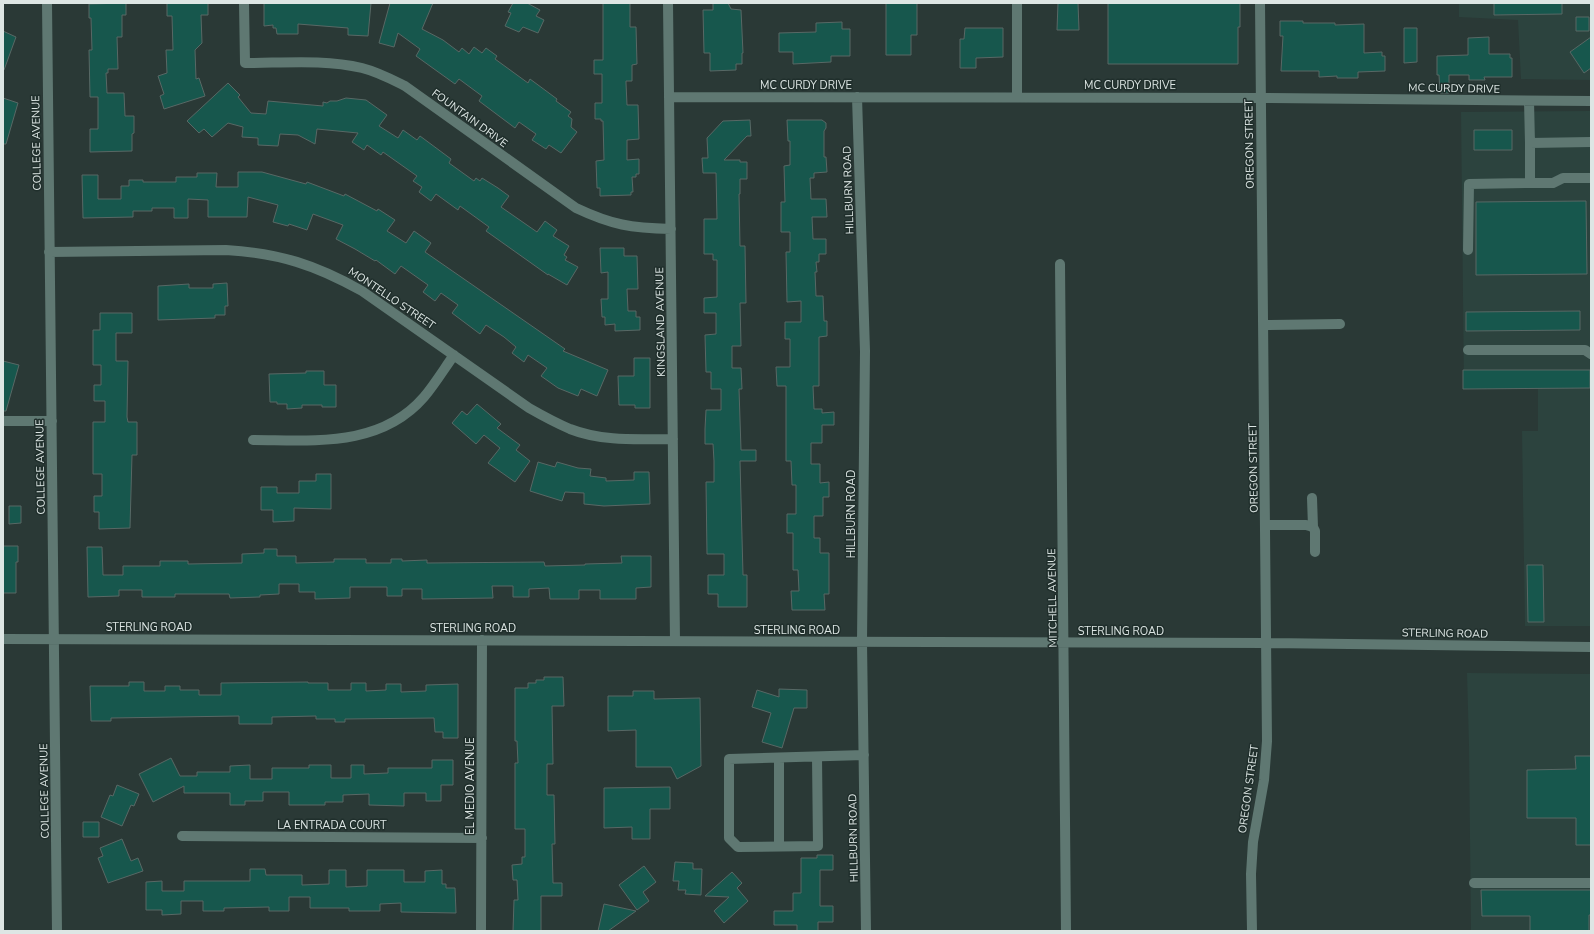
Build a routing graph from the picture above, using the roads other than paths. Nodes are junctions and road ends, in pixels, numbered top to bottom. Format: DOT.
graph roads {
  1 [pos="47,3"];
  2 [pos="244,3"];
  3 [pos="668,3"];
  4 [pos="1017,3"];
  5 [pos="1260,3"];
  6 [pos="669,97"];
  7 [pos="857,97"];
  8 [pos="1017,97"];
  9 [pos="1261,98"];
  10 [pos="1529,101"];
  11 [pos="1591,101"];
  12 [pos="1591,142"];
  13 [pos="1530,143"];
  14 [pos="1591,178"];
  15 [pos="1530,183"];
  16 [pos="671,229"];
  17 [pos="1468,250"];
  18 [pos="50,252"];
  19 [pos="1060,264"];
  20 [pos="1340,324"];
  21 [pos="1263,325"];
  22 [pos="1468,350"];
  23 [pos="1591,354"];
  24 [pos="454,355"];
  25 [pos="3,421"];
  26 [pos="52,421"];
  27 [pos="673,439"];
  28 [pos="253,440"];
  29 [pos="1312,498"];
  30 [pos="1266,525"];
  31 [pos="1313,527"];
  32 [pos="1315,552"];
  33 [pos="3,639"];
  34 [pos="54,639"];
  35 [pos="482,640"];
  36 [pos="675,641"];
  37 [pos="862,642"];
  38 [pos="1064,643"];
  39 [pos="1267,643"];
  40 [pos="1591,646"];
  41 [pos="864,755"];
  42 [pos="817,757"];
  43 [pos="779,758"];
  44 [pos="182,836"];
  45 [pos="482,838"];
  46 [pos="779,846"];
  47 [pos="1474,883"];
  48 [pos="1591,883"];
  49 [pos="57,931"];
  50 [pos="481,931"];
  51 [pos="866,931"];
  52 [pos="1066,931"];
  53 [pos="1252,931"];
  1 -- 18 [label="street, COLLEGE AVENUE"];
  2 -- 16 [label="street, FOUNTAIN DRIVE"];
  3 -- 6 [label="street, KINGSLAND AVENUE"];
  4 -- 8 [label="street"];
  5 -- 9 [label="street, OREGON STREET"];
  6 -- 7 [label="street, MC CURDY DRIVE"];
  6 -- 16 [label="street, KINGSLAND AVENUE"];
  7 -- 8 [label="street, MC CURDY DRIVE"];
  7 -- 37 [label="street, HILLBURN ROAD"];
  8 -- 9 [label="street, MC CURDY DRIVE"];
  9 -- 10 [label="street, MC CURDY DRIVE"];
  9 -- 21 [label="street, OREGON STREET"];
  10 -- 11 [label="street, MC CURDY DRIVE"];
  10 -- 13 [label="street"];
  12 -- 13 [label="street"];
  13 -- 15 [label="street"];
  14 -- 15 [label="street"];
  15 -- 17 [label="street"];
  16 -- 27 [label="street, KINGSLAND AVENUE"];
  18 -- 24 [label="street, MONTELLO STREET"];
  18 -- 26 [label="street, COLLEGE AVENUE"];
  19 -- 38 [label="street, MITCHELL AVENUE"];
  20 -- 21 [label="street"];
  21 -- 30 [label="street, OREGON STREET"];
  22 -- 23 [label="street"];
  24 -- 27 [label="street, MONTELLO STREET"];
  24 -- 28 [label="street"];
  25 -- 26 [label="street"];
  26 -- 34 [label="street, COLLEGE AVENUE"];
  27 -- 36 [label="street, KINGSLAND AVENUE"];
  29 -- 31 [label="street"];
  30 -- 31 [label="street"];
  30 -- 39 [label="street, OREGON STREET"];
  31 -- 32 [label="street"];
  33 -- 34 [label="street, STERLING ROAD"];
  34 -- 35 [label="street, STERLING ROAD"];
  34 -- 49 [label="street, COLLEGE AVENUE"];
  35 -- 36 [label="street, STERLING ROAD"];
  35 -- 45 [label="street, EL MEDIO AVENUE"];
  36 -- 37 [label="street, STERLING ROAD"];
  37 -- 38 [label="street, STERLING ROAD"];
  37 -- 41 [label="street, HILLBURN ROAD"];
  38 -- 39 [label="street, STERLING ROAD"];
  38 -- 52 [label="street, MITCHELL AVENUE"];
  39 -- 40 [label="street, STERLING ROAD"];
  39 -- 53 [label="street, OREGON STREET"];
  41 -- 42 [label="street"];
  41 -- 51 [label="street, HILLBURN ROAD"];
  42 -- 43 [label="street"];
  42 -- 46 [label="street"];
  43 -- 46 [label="street"];
  43 -- 46 [label="street"];
  44 -- 45 [label="street, LA ENTRADA COURT"];
  45 -- 50 [label="street, EL MEDIO AVENUE"];
  47 -- 48 [label="street"];
}
